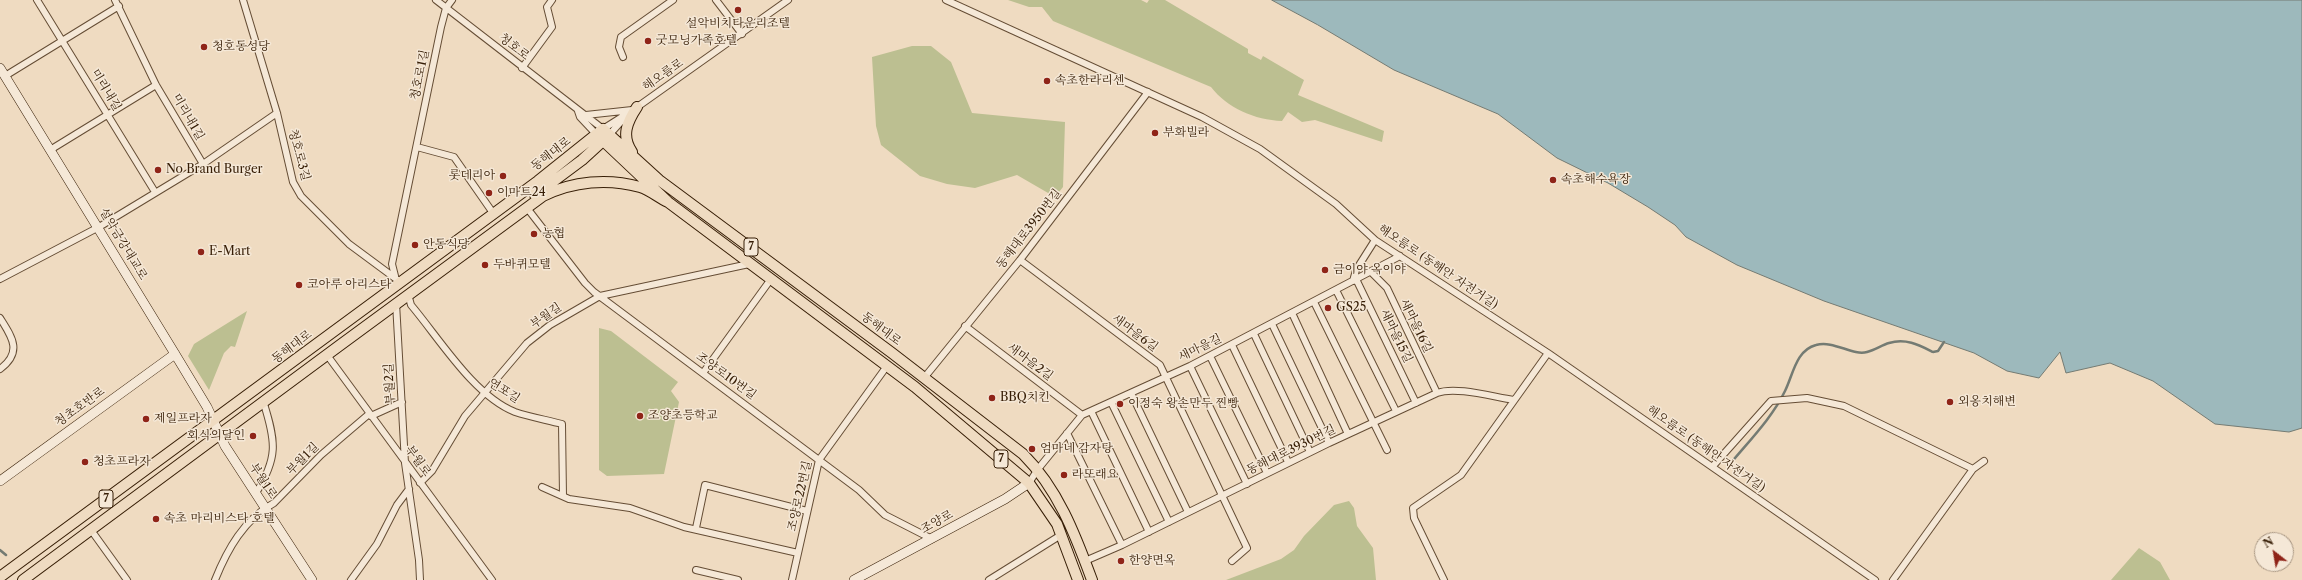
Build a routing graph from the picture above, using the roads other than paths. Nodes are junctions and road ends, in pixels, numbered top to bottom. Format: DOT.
graph roads {
  1 [pos="37,0"];
  2 [pos="244,0"];
  3 [pos="436,0"];
  4 [pos="452,0"];
  5 [pos="552,0"];
  6 [pos="673,0"];
  7 [pos="716,0"];
  8 [pos="788,0"];
  9 [pos="946,0"];
  10 [pos="117,3"];
  11 [pos="446,8"];
  12 [pos="742,34"];
  13 [pos="62,40"];
  14 [pos="623,57"];
  15 [pos="0,68"];
  16 [pos="522,68"];
  17 [pos="5,76"];
  18 [pos="156,85"];
  19 [pos="1148,92"];
  20 [pos="633,110"];
  21 [pos="578,111"];
  22 [pos="107,114"];
  23 [pos="277,114"];
  24 [pos="586,115"];
  25 [pos="603,135"];
  26 [pos="417,147"];
  27 [pos="50,150"];
  28 [pos="639,162"];
  29 [pos="203,164"];
  30 [pos="155,192"];
  31 [pos="668,202"];
  32 [pos="528,208"];
  33 [pos="493,214"];
  34 [pos="99,227"];
  35 [pos="492,234"];
  36 [pos="1375,240"];
  37 [pos="1400,256"];
  38 [pos="1020,260"];
  39 [pos="749,264"];
  40 [pos="1371,272"];
  41 [pos="0,279"];
  42 [pos="397,279"];
  43 [pos="771,279"];
  44 [pos="1355,280"];
  45 [pos="1336,290"];
  46 [pos="408,294"];
  47 [pos="600,296"];
  48 [pos="396,302"];
  49 [pos="1314,302"];
  50 [pos="1292,313"];
  51 [pos="0,318"];
  52 [pos="1272,324"];
  53 [pos="965,326"];
  54 [pos="1254,334"];
  55 [pos="1232,345"];
  56 [pos="1548,353"];
  57 [pos="174,354"];
  58 [pos="327,355"];
  59 [pos="895,356"];
  60 [pos="1210,356"];
  61 [pos="887,366"];
  62 [pos="1190,366"];
  63 [pos="0,369"];
  64 [pos="703,373"];
  65 [pos="1166,376"];
  66 [pos="924,378"];
  67 [pos="484,393"];
  68 [pos="1132,393"];
  69 [pos="1437,393"];
  70 [pos="1514,400"];
  71 [pos="402,402"];
  72 [pos="1111,402"];
  73 [pos="1416,403"];
  74 [pos="264,404"];
  75 [pos="1091,411"];
  76 [pos="1396,411"];
  77 [pos="370,415"];
  78 [pos="1082,415"];
  79 [pos="213,421"];
  80 [pos="1373,422"];
  81 [pos="1067,433"];
  82 [pos="1348,434"];
  83 [pos="220,436"];
  84 [pos="1329,442"];
  85 [pos="1387,450"];
  86 [pos="1310,452"];
  87 [pos="819,460"];
  88 [pos="1984,460"];
  89 [pos="1288,462"];
  90 [pos="405,464"];
  91 [pos="1713,466"];
  92 [pos="1038,469"];
  93 [pos="1973,469"];
  94 [pos="1267,473"];
  95 [pos="0,480"];
  96 [pos="420,483"];
  97 [pos="1030,483"];
  98 [pos="1247,484"];
  99 [pos="542,487"];
  100 [pos="409,489"];
  101 [pos="256,493"];
  102 [pos="563,496"];
  103 [pos="1222,497"];
  104 [pos="266,508"];
  105 [pos="807,511"];
  106 [pos="1188,512"];
  107 [pos="1169,522"];
  108 [pos="696,528"];
  109 [pos="91,530"];
  110 [pos="1149,532"];
  111 [pos="1061,534"];
  112 [pos="932,539"];
  113 [pos="1122,545"];
  114 [pos="798,553"];
  115 [pos="1085,560"];
  116 [pos="1232,561"];
  117 [pos="696,570"];
  118 [pos="0,577"];
  119 [pos="22,580"];
  120 [pos="127,580"];
  121 [pos="215,580"];
  122 [pos="312,580"];
  123 [pos="351,580"];
  124 [pos="420,580"];
  125 [pos="492,580"];
  126 [pos="738,580"];
  127 [pos="792,580"];
  128 [pos="854,580"];
  129 [pos="989,580"];
  130 [pos="1078,580"];
  131 [pos="1092,580"];
  132 [pos="1444,580"];
  133 [pos="1875,580"];
  134 [pos="1893,580"];
  1 -- 13 [label="street, 미리내길"];
  2 -- 23 [label="street, 청호로3길"];
  3 -- 11 [label="street, 청호로"];
  4 -- 11 [label="street"];
  5 -- 16 [label="street"];
  6 -- 14 [label="street"];
  7 -- 12 [label="street"];
  8 -- 12 [label="street, 해오름로"];
  9 -- 19 [label="street, 해오름로 (동해안 자전거길)"];
  10 -- 13 [label="street"];
  10 -- 18 [label="street, 미리내1길"];
  11 -- 16 [label="street, 청호로"];
  11 -- 26 [label="street, 청호로1길"];
  12 -- 20 [label="street, 해오름로"];
  13 -- 17 [label="street"];
  13 -- 22 [label="street, 미리내길"];
  15 -- 17 [label="street, 설악금강대교로"];
  16 -- 21 [label="street, 청호로"];
  17 -- 27 [label="street, 설악금강대교로"];
  18 -- 22 [label="street"];
  18 -- 29 [label="street, 미리내1길"];
  19 -- 36 [label="street, 해오름로 (동해안 자전거길)"];
  19 -- 38 [label="street, 동해대로3950번길"];
  20 -- 24 [label="street"];
  20 -- 25 [label="street, 해오름로"];
  20 -- 28 [label="main road"];
  21 -- 24 [label="street, 청호로"];
  21 -- 25 [label="street, 청호로"];
  22 -- 27 [label="street"];
  22 -- 30 [label="street, 미리내길"];
  23 -- 29 [label="street"];
  23 -- 42 [label="street, 청호로3길"];
  24 -- 25 [label="street, 청호로"];
  25 -- 28 [label="main road, 동해대로 / 7"];
  25 -- 31 [label="main road, 동해대로 / 7"];
  25 -- 33 [label="main road, 동해대로 / 7"];
  25 -- 35 [label="main road, 동해대로 / 7"];
  26 -- 33 [label="street"];
  26 -- 42 [label="street, 청호로1길"];
  27 -- 34 [label="street, 설악금강대교로"];
  28 -- 59 [label="main road, 동해대로 / 7"];
  29 -- 30 [label="street"];
  30 -- 34 [label="street"];
  31 -- 32 [label="main road, 동해대로 / 7"];
  31 -- 39 [label="main road, 동해대로 / 7"];
  32 -- 35 [label="main road, 동해대로 / 7"];
  32 -- 47 [label="street, 조양로10번길"];
  33 -- 42 [label="main road, 동해대로 / 7"];
  34 -- 41 [label="street"];
  34 -- 57 [label="street, 설악금강대교로"];
  35 -- 46 [label="main road, 동해대로 / 7"];
  36 -- 37 [label="street, 해오름로 (동해안 자전거길)"];
  36 -- 44 [label="street"];
  37 -- 40 [label="street, 새마을길"];
  37 -- 56 [label="street, 해오름로 (동해안 자전거길)"];
  38 -- 53 [label="street, 동해대로3950번길"];
  38 -- 65 [label="street, 새마을6길"];
  39 -- 43 [label="main road, 동해대로 / 7"];
  39 -- 47 [label="street, 부월길"];
  40 -- 44 [label="street, 새마을길"];
  40 -- 69 [label="street, 새마을16길"];
  42 -- 46 [label="main road"];
  42 -- 79 [label="main road, 동해대로 / 7"];
  43 -- 61 [label="main road, 동해대로 / 7"];
  43 -- 64 [label="street"];
  44 -- 45 [label="street, 새마을길"];
  44 -- 73 [label="street, 새마을15길"];
  45 -- 49 [label="street, 새마을길"];
  45 -- 76 [label="street"];
  46 -- 48 [label="main road, 동해대로 / 7"];
  46 -- 67 [label="street, 연포길"];
  47 -- 64 [label="street, 조양로10번길"];
  47 -- 67 [label="street, 부월길"];
  48 -- 58 [label="main road, 동해대로 / 7"];
  48 -- 71 [label="street, 부월2길"];
  49 -- 50 [label="street, 새마을길"];
  49 -- 80 [label="street"];
  50 -- 52 [label="street, 새마을길"];
  50 -- 82 [label="street"];
  51 -- 63 [label="street"];
  52 -- 54 [label="street, 새마을길"];
  52 -- 84 [label="street"];
  53 -- 66 [label="street, 동해대로3950번길"];
  53 -- 78 [label="street, 새마을2길"];
  54 -- 55 [label="street, 새마을길"];
  54 -- 86 [label="street"];
  55 -- 60 [label="street, 새마을길"];
  55 -- 89 [label="street"];
  56 -- 70 [label="street"];
  56 -- 91 [label="street, 해오름로 (동해안 자전거길)"];
  57 -- 79 [label="street, 설악금강대교로"];
  57 -- 95 [label="street, 청초호반로"];
  58 -- 74 [label="main road, 동해대로 / 7"];
  58 -- 77 [label="street, 부월로"];
  59 -- 61 [label="main road"];
  59 -- 66 [label="main road, 동해대로 / 7"];
  60 -- 62 [label="street, 새마을길"];
  60 -- 94 [label="street"];
  61 -- 87 [label="street, 조양로22번길"];
  61 -- 97 [label="main road, 동해대로 / 7"];
  62 -- 65 [label="street, 새마을길"];
  62 -- 98 [label="street"];
  64 -- 87 [label="street, 조양로10번길"];
  65 -- 68 [label="street, 새마을길"];
  65 -- 103 [label="street, 새마을6길"];
  66 -- 92 [label="main road, 동해대로 / 7"];
  67 -- 96 [label="street, 부월길"];
  67 -- 102 [label="street, 연포길"];
  68 -- 72 [label="street, 새마을길"];
  68 -- 106 [label="street"];
  69 -- 70 [label="street, 동해대로3930번길"];
  69 -- 73 [label="street, 동해대로3930번길"];
  70 -- 132 [label="street"];
  71 -- 77 [label="street, 부월1길"];
  71 -- 90 [label="street, 부월2길"];
  72 -- 75 [label="street, 새마을길"];
  72 -- 107 [label="street"];
  73 -- 76 [label="street, 동해대로3930번길"];
  74 -- 83 [label="main road, 동해대로 / 7"];
  74 -- 101 [label="street, 부월1길"];
  75 -- 78 [label="street, 새마을길"];
  75 -- 110 [label="street"];
  76 -- 80 [label="street, 동해대로3930번길"];
  77 -- 90 [label="street, 부월로"];
  77 -- 104 [label="street, 부월1길"];
  78 -- 81 [label="street, 새마을길"];
  79 -- 83 [label="street, 설악금강대교로"];
  79 -- 118 [label="main road, 동해대로 / 7"];
  80 -- 82 [label="street, 동해대로3930번길"];
  80 -- 85 [label="street"];
  81 -- 92 [label="street, 새마을길"];
  81 -- 113 [label="street"];
  82 -- 84 [label="street, 동해대로3930번길"];
  83 -- 101 [label="street, 부월1로"];
  83 -- 109 [label="main road, 동해대로 / 7"];
  84 -- 86 [label="street, 동해대로3930번길"];
  86 -- 89 [label="street, 동해대로3930번길"];
  87 -- 105 [label="street, 조양로22번길"];
  87 -- 112 [label="street, 조양로10번길"];
  88 -- 93 [label="street"];
  89 -- 94 [label="street, 동해대로3930번길"];
  90 -- 96 [label="street, 부월로"];
  90 -- 100 [label="street, 부월2길"];
  91 -- 93 [label="street"];
  91 -- 133 [label="street, 해오름로 (동해안 자전거길)"];
  92 -- 97 [label="street, 새마을길"];
  92 -- 115 [label="main road, 동해대로 / 7"];
  93 -- 134 [label="street"];
  94 -- 98 [label="street, 동해대로3930번길"];
  96 -- 125 [label="street, 부월로"];
  97 -- 111 [label="main road, 동해대로 / 7"];
  97 -- 112 [label="street, 조양로"];
  98 -- 103 [label="street, 동해대로3930번길"];
  99 -- 102 [label="street"];
  100 -- 123 [label="street"];
  100 -- 124 [label="street, 부월2길"];
  101 -- 104 [label="street, 부월1로"];
  102 -- 108 [label="street"];
  103 -- 106 [label="street, 동해대로3930번길"];
  103 -- 116 [label="street, 새마을6길"];
  104 -- 121 [label="street, 부월1길"];
  104 -- 122 [label="street, 부월1로"];
  105 -- 108 [label="street"];
  105 -- 114 [label="street, 조양로22번길"];
  106 -- 107 [label="street, 동해대로3930번길"];
  107 -- 110 [label="street, 동해대로3930번길"];
  108 -- 114 [label="street"];
  109 -- 119 [label="main road, 동해대로 / 7"];
  109 -- 120 [label="street"];
  110 -- 113 [label="street, 동해대로3930번길"];
  111 -- 129 [label="street"];
  111 -- 130 [label="main road, 동해대로 / 7"];
  112 -- 128 [label="street, 조양로"];
  113 -- 115 [label="street, 동해대로3930번길"];
  114 -- 127 [label="street, 조양로22번길"];
  115 -- 131 [label="main road, 동해대로 / 7"];
  117 -- 126 [label="street"];
}
